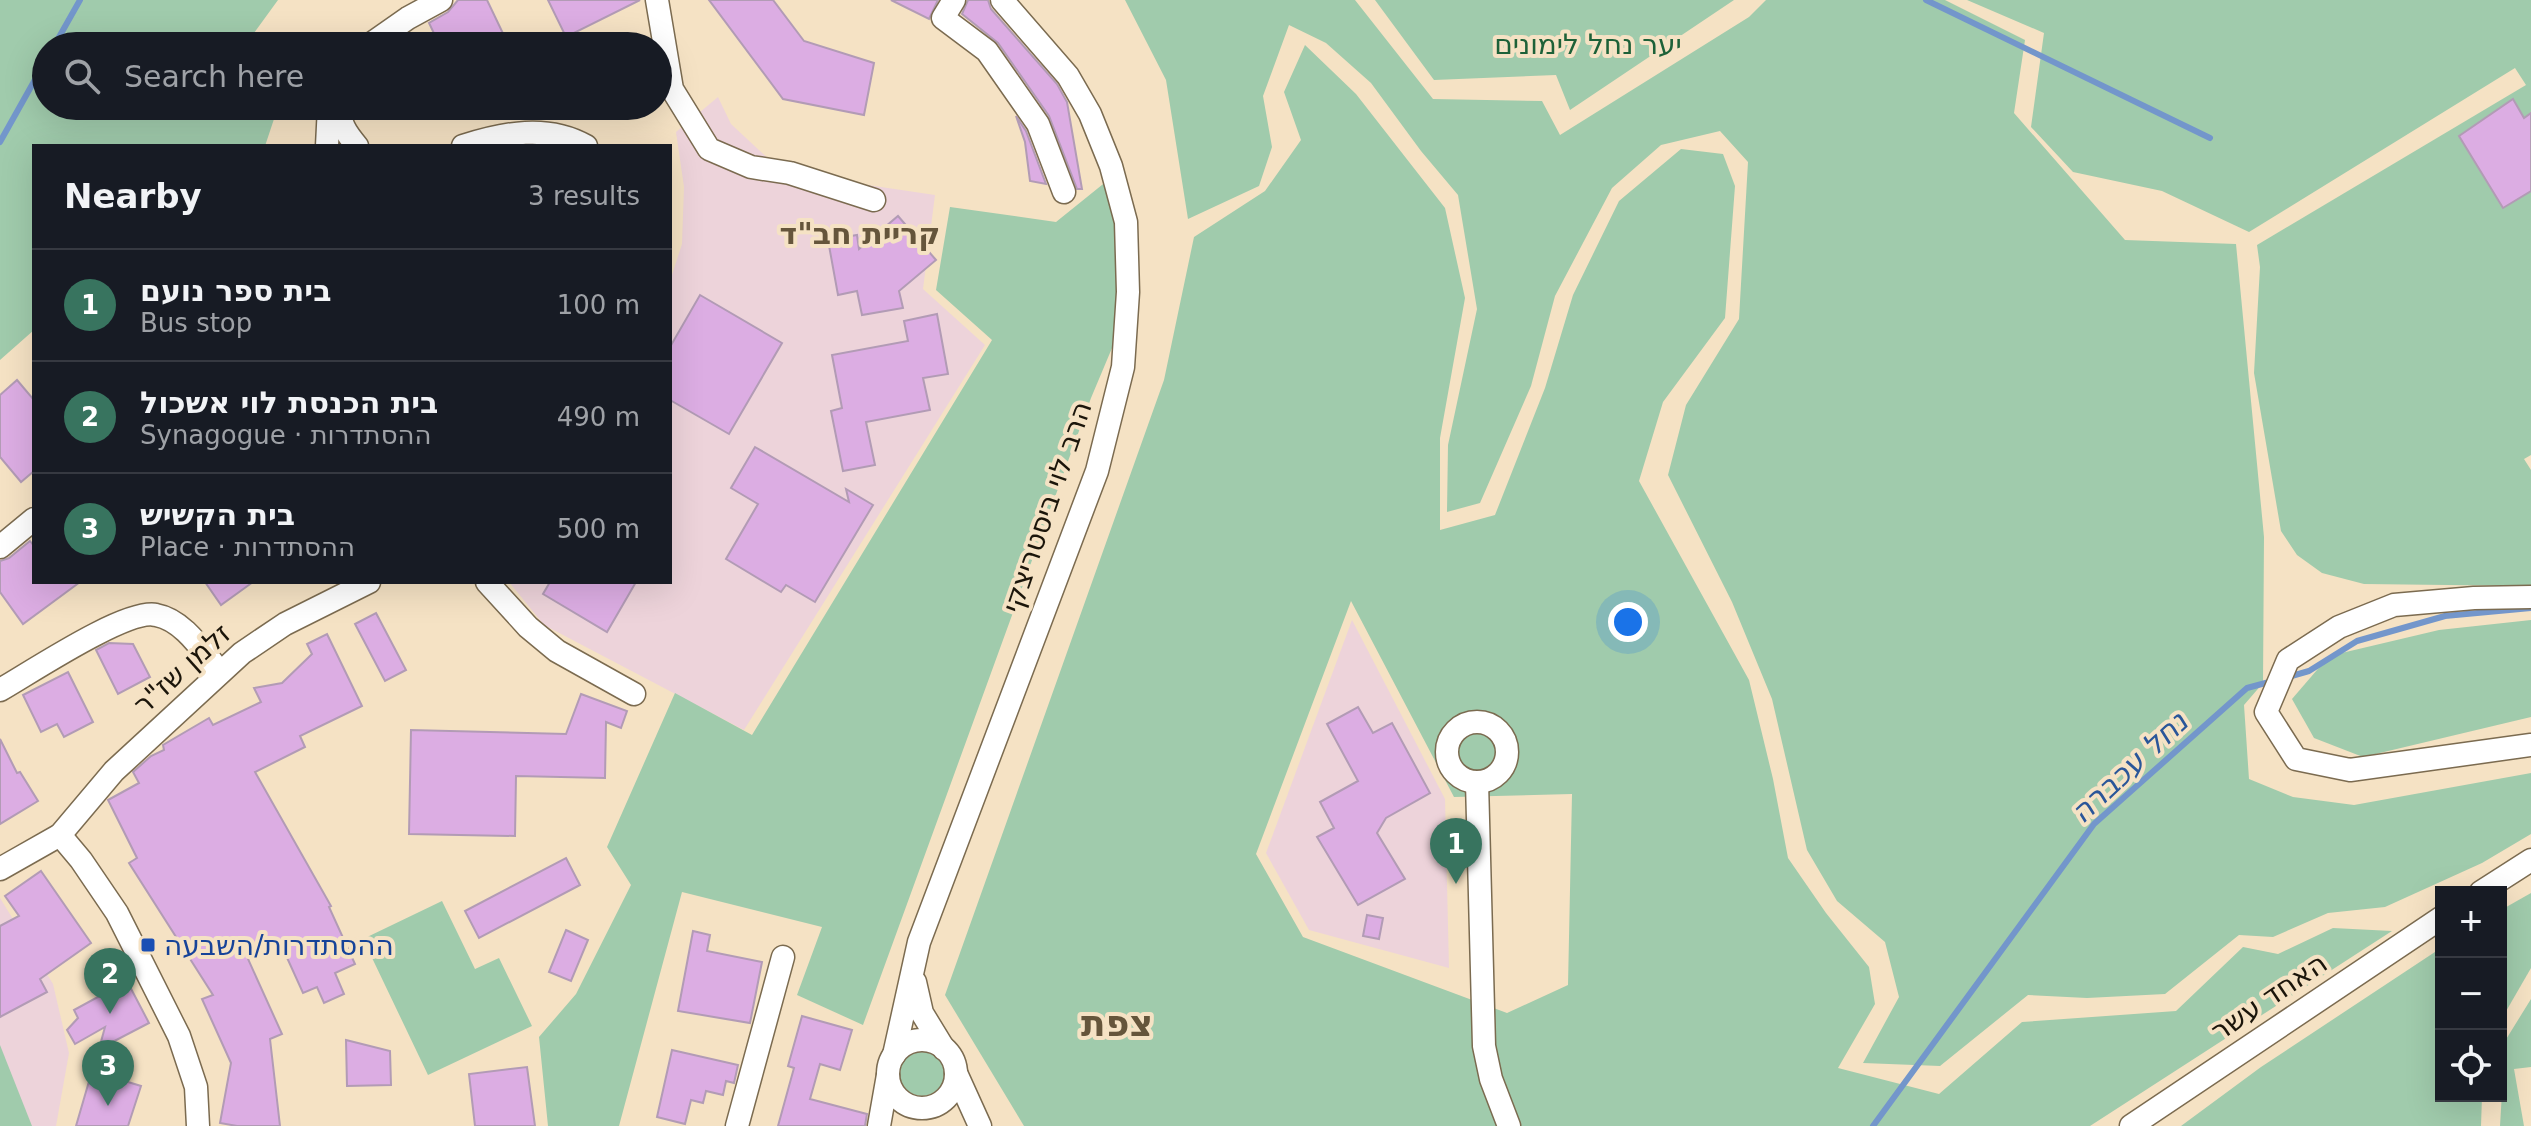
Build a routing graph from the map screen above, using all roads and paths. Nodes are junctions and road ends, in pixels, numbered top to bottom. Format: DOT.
graph roads {
  1 [pos="441,0"];
  2 [pos="657,0"];
  3 [pos="954,0"];
  4 [pos="1002,0"];
  5 [pos="388,32"];
  6 [pos="662,32"];
  7 [pos="672,89"];
  8 [pos="328,120"];
  9 [pos="341,120"];
  10 [pos="327,144"];
  11 [pos="355,144"];
  12 [pos="470,144"];
  13 [pos="580,144"];
  14 [pos="1064,192"];
  15 [pos="874,200"];
  16 [pos="32,521"];
  17 [pos="0,547"];
  18 [pos="365,584"];
  19 [pos="489,584"];
  20 [pos="2531,597"];
  21 [pos="220,672"];
  22 [pos="0,690"];
  23 [pos="634,694"];
  24 [pos="2531,745"];
  25 [pos="1477,782"];
  26 [pos="60,835"];
  27 [pos="2531,860"];
  28 [pos="0,869"];
  29 [pos="2490,886"];
  30 [pos="2435,922"];
  31 [pos="916,953"];
  32 [pos="783,957"];
  33 [pos="946,1051"];
  34 [pos="891,1060"];
  35 [pos="956,1073"];
  36 [pos="196,1097"];
  37 [pos="922,1107"];
  38 [pos="191,1126"];
  39 [pos="198,1126"];
  40 [pos="737,1126"];
  41 [pos="879,1126"];
  42 [pos="890,1126"];
  43 [pos="978,1126"];
  44 [pos="1509,1126"];
  45 [pos="2131,1126"];
  1 -- 5 [label="street"];
  2 -- 6 [label="street"];
  3 -- 14 [label="street"];
  4 -- 31 [label="street, הרב לוי ביסטריצקי"];
  7 -- 15 [label="street"];
  8 -- 10 [label="street"];
  9 -- 11 [label="street"];
  12 -- 13 [label="street"];
  16 -- 17 [label="street"];
  18 -- 21 [label="street, זלמן שז\"ר"];
  19 -- 23 [label="street"];
  20 -- 24 [label="street"];
  21 -- 22 [label="street"];
  21 -- 26 [label="street, זלמן שז\"ר"];
  25 -- 44 [label="street"];
  26 -- 28 [label="street"];
  26 -- 36 [label="street"];
  27 -- 29 [label="street"];
  30 -- 45 [label="street, האחד עשר"];
  31 -- 33 [label="street, הרב לוי ביסטריצקי"];
  31 -- 34 [label="street, הרב לוי ביסטריצקי"];
  32 -- 40 [label="street"];
  33 -- 34 [label="street"];
  33 -- 35 [label="street"];
  34 -- 37 [label="street"];
  34 -- 41 [label="street, הרב לוי ביסטריצקי"];
  35 -- 37 [label="street"];
  35 -- 43 [label="street"];
  36 -- 38 [label="street"];
  36 -- 39 [label="street"];
  37 -- 42 [label="street"];
  37 -- 43 [label="street"];
}
